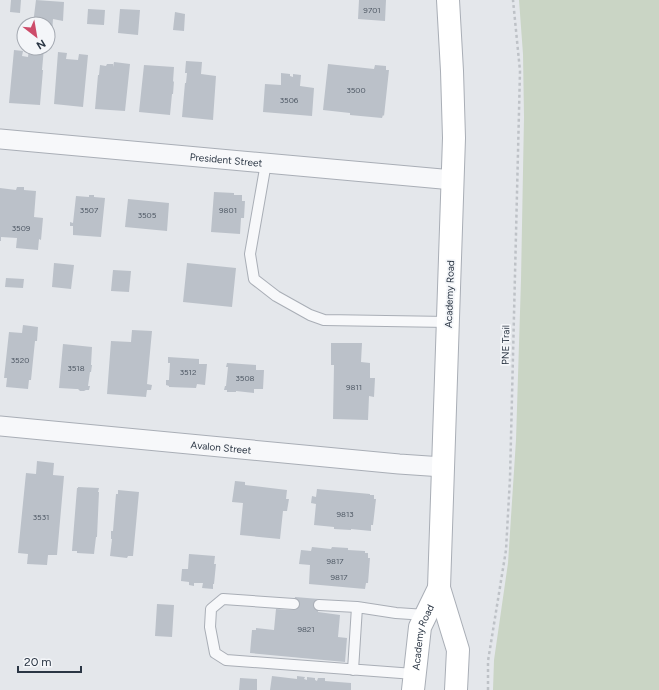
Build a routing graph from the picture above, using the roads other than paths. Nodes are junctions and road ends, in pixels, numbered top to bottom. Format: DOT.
graph roads {
  1 [pos="448,0"];
  2 [pos="0,139"];
  3 [pos="266,163"];
  4 [pos="453,180"];
  5 [pos="448,322"];
  6 [pos="0,426"];
  7 [pos="443,467"];
  8 [pos="439,588"];
  9 [pos="294,604"];
  10 [pos="319,606"];
  11 [pos="357,607"];
  12 [pos="426,615"];
  13 [pos="353,670"];
  14 [pos="414,682"];
  15 [pos="456,690"];
  1 -- 4 [label="main road, Academy Road"];
  2 -- 3 [label="street, President Street"];
  3 -- 4 [label="street, President Street"];
  3 -- 5 [label="lane"];
  4 -- 5 [label="main road, Academy Road"];
  5 -- 7 [label="main road, Academy Road"];
  6 -- 7 [label="street, Avalon Street"];
  7 -- 8 [label="main road, Academy Road"];
  8 -- 12 [label="main road, Academy Road"];
  8 -- 15 [label="main road, Academy Road"];
  9 -- 13 [label="lane"];
  10 -- 11 [label="lane"];
  11 -- 12 [label="lane"];
  11 -- 13 [label="lane"];
  12 -- 14 [label="main road, Academy Road"];
  13 -- 14 [label="lane"];
}
